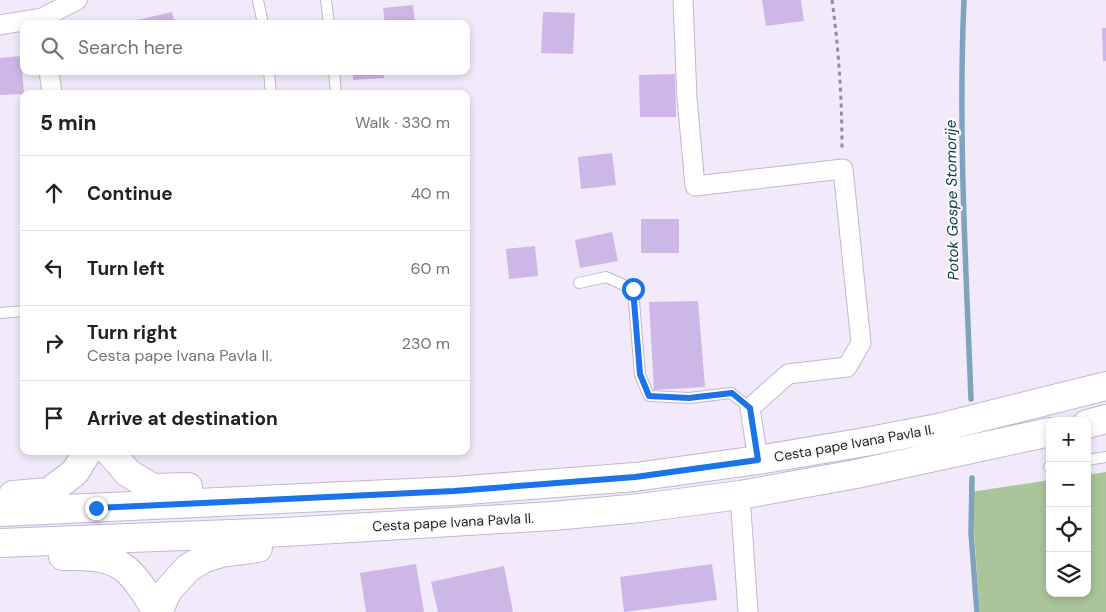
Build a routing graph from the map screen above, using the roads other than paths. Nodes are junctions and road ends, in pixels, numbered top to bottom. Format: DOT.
graph roads {
  1 [pos="258,0"];
  2 [pos="326,0"];
  3 [pos="683,0"];
  4 [pos="71,1"];
  5 [pos="43,20"];
  6 [pos="262,20"];
  7 [pos="328,20"];
  8 [pos="20,23"];
  9 [pos="0,25"];
  10 [pos="50,75"];
  11 [pos="269,75"];
  12 [pos="334,75"];
  13 [pos="51,90"];
  14 [pos="271,90"];
  15 [pos="336,90"];
  16 [pos="579,283"];
  17 [pos="20,310"];
  18 [pos="0,313"];
  19 [pos="1106,386"];
  20 [pos="750,408"];
  21 [pos="1106,419"];
  22 [pos="1091,423"];
  23 [pos="1046,433"];
  24 [pos="86,455"];
  25 [pos="112,455"];
  26 [pos="1106,457"];
  27 [pos="1091,459"];
  28 [pos="758,460"];
  29 [pos="0,496"];
  30 [pos="740,496"];
  31 [pos="244,501"];
  32 [pos="0,512"];
  33 [pos="285,532"];
  34 [pos="0,543"];
  35 [pos="0,552"];
  36 [pos="157,612"];
  37 [pos="748,612"];
  1 -- 6 [label="lane"];
  2 -- 7 [label="lane"];
  3 -- 20 [label="street"];
  4 -- 5 [label="street"];
  8 -- 9 [label="street"];
  10 -- 13 [label="street"];
  11 -- 14 [label="lane"];
  12 -- 15 [label="lane"];
  16 -- 20 [label="lane"];
  17 -- 18 [label="lane"];
  19 -- 28 [label="main road, Cesta pape Ivana Pavla II."];
  20 -- 28 [label="street"];
  21 -- 22 [label="main road"];
  23 -- 30 [label="main road, Cesta pape Ivana Pavla II."];
  24 -- 29 [label="main road"];
  25 -- 31 [label="main road"];
  26 -- 27 [label="lane"];
  28 -- 31 [label="main road, Cesta pape Ivana Pavla II."];
  30 -- 33 [label="main road, Cesta pape Ivana Pavla II."];
  30 -- 37 [label="street"];
  31 -- 32 [label="main road, Cesta pape Ivana Pavla II."];
  33 -- 34 [label="main road, Cesta pape Ivana Pavla II."];
  33 -- 36 [label="main road"];
  35 -- 36 [label="main road"];
}
